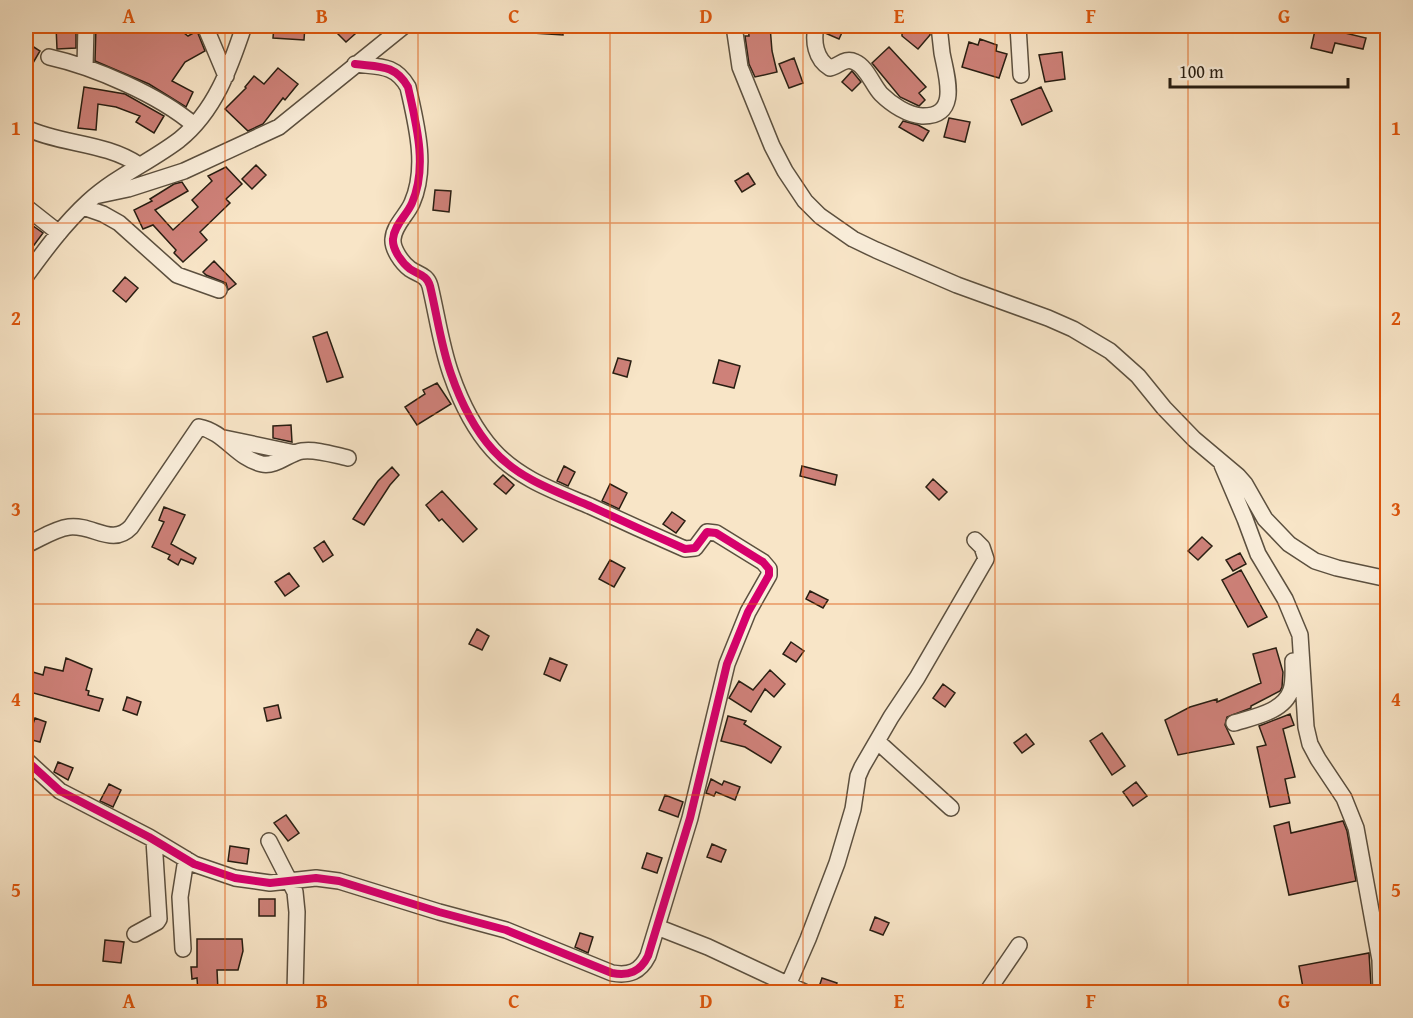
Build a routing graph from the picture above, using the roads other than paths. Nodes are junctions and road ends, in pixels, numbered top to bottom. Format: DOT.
graph roads {
  1 [pos="86,26"];
  2 [pos="205,26"];
  3 [pos="244,26"];
  4 [pos="404,26"];
  5 [pos="734,26"];
  6 [pos="816,26"];
  7 [pos="939,26"];
  8 [pos="1018,26"];
  9 [pos="49,57"];
  10 [pos="356,64"];
  11 [pos="85,67"];
  12 [pos="1021,75"];
  13 [pos="226,76"];
  14 [pos="194,125"];
  15 [pos="26,128"];
  16 [pos="139,165"];
  17 [pos="95,196"];
  18 [pos="26,207"];
  19 [pos="83,207"];
  20 [pos="59,233"];
  21 [pos="26,276"];
  22 [pos="219,290"];
  23 [pos="348,458"];
  24 [pos="1221,462"];
  25 [pos="975,540"];
  26 [pos="26,544"];
  27 [pos="1388,579"];
  28 [pos="1300,635"];
  29 [pos="1234,723"];
  30 [pos="878,742"];
  31 [pos="26,760"];
  32 [pos="951,808"];
  33 [pos="154,840"];
  34 [pos="269,841"];
  35 [pos="186,859"];
  36 [pos="290,881"];
  37 [pos="657,927"];
  38 [pos="135,934"];
  39 [pos="1019,945"];
  40 [pos="183,949"];
  41 [pos="788,985"];
  42 [pos="295,993"];
  43 [pos="804,993"];
  44 [pos="987,993"];
  45 [pos="1381,993"];
  1 -- 11 [label="street"];
  2 -- 13 [label="street"];
  3 -- 13 [label="street"];
  4 -- 10 [label="street"];
  5 -- 24 [label="street"];
  6 -- 7 [label="street"];
  8 -- 12 [label="street"];
  9 -- 11 [label="street"];
  10 -- 17 [label="street"];
  10 -- 37 [label="street"];
  11 -- 14 [label="street"];
  13 -- 14 [label="street"];
  14 -- 16 [label="street"];
  15 -- 16 [label="street"];
  16 -- 17 [label="street"];
  17 -- 19 [label="street"];
  18 -- 20 [label="street"];
  19 -- 20 [label="street"];
  19 -- 22 [label="street"];
  20 -- 21 [label="street"];
  23 -- 26 [label="street"];
  24 -- 27 [label="street"];
  24 -- 28 [label="street"];
  25 -- 30 [label="street"];
  28 -- 29 [label="street"];
  28 -- 45 [label="street"];
  30 -- 32 [label="street"];
  30 -- 41 [label="street"];
  31 -- 33 [label="street"];
  33 -- 35 [label="street"];
  33 -- 38 [label="street"];
  34 -- 36 [label="street"];
  35 -- 36 [label="street"];
  35 -- 40 [label="street"];
  36 -- 37 [label="street"];
  36 -- 42 [label="street"];
  37 -- 41 [label="street"];
  39 -- 44 [label="street"];
  41 -- 43 [label="street"];
}
